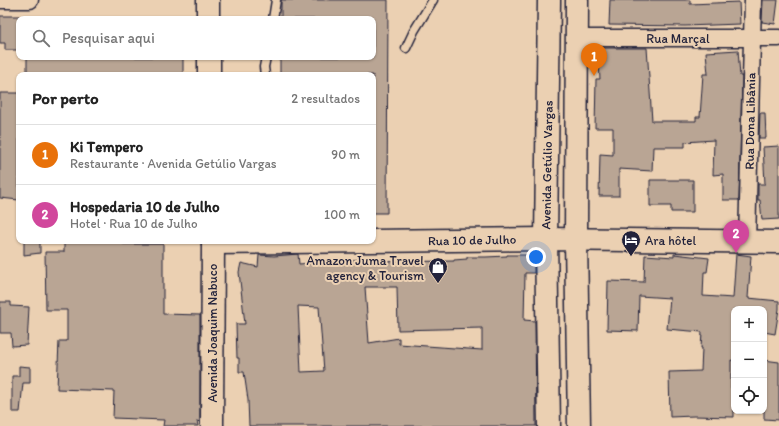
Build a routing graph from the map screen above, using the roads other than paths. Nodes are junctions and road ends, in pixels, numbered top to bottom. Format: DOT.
graph roads {
  1 [pos="0,0"];
  2 [pos="30,0"];
  3 [pos="208,0"];
  4 [pos="276,0"];
  5 [pos="433,0"];
  6 [pos="550,0"];
  7 [pos="577,0"];
  8 [pos="753,0"];
  9 [pos="208,16"];
  10 [pos="273,16"];
  11 [pos="577,38"];
  12 [pos="752,38"];
  13 [pos="779,38"];
  14 [pos="406,48"];
  15 [pos="209,60"];
  16 [pos="265,60"];
  17 [pos="209,72"];
  18 [pos="265,72"];
  19 [pos="546,240"];
  20 [pos="576,240"];
  21 [pos="376,241"];
  22 [pos="747,242"];
  23 [pos="779,242"];
  24 [pos="213,244"];
  25 [pos="212,426"];
  26 [pos="549,426"];
  27 [pos="579,426"];
  1 -- 2 [label="street"];
  3 -- 9 [label="main road"];
  4 -- 10 [label="lane"];
  5 -- 14 [label="lane"];
  6 -- 19 [label="main road, Avenida Getúlio Vargas"];
  7 -- 11 [label="main road"];
  8 -- 12 [label="street, Rua Dona Libânia"];
  11 -- 12 [label="street, Rua Marçal"];
  11 -- 20 [label="main road"];
  12 -- 13 [label="street, Rua Marçal"];
  12 -- 22 [label="street, Rua Dona Libânia"];
  15 -- 17 [label="main road"];
  16 -- 18 [label="lane"];
  19 -- 20 [label="main road, Rua 10 de Julho"];
  19 -- 21 [label="main road, Rua 10 de Julho"];
  19 -- 26 [label="main road, Avenida Getúlio Vargas"];
  20 -- 22 [label="main road, Rua 10 de Julho"];
  20 -- 27 [label="main road"];
  22 -- 23 [label="main road, Rua 10 de Julho"];
  24 -- 25 [label="main road, Avenida Joaquim Nabuco"];
}
